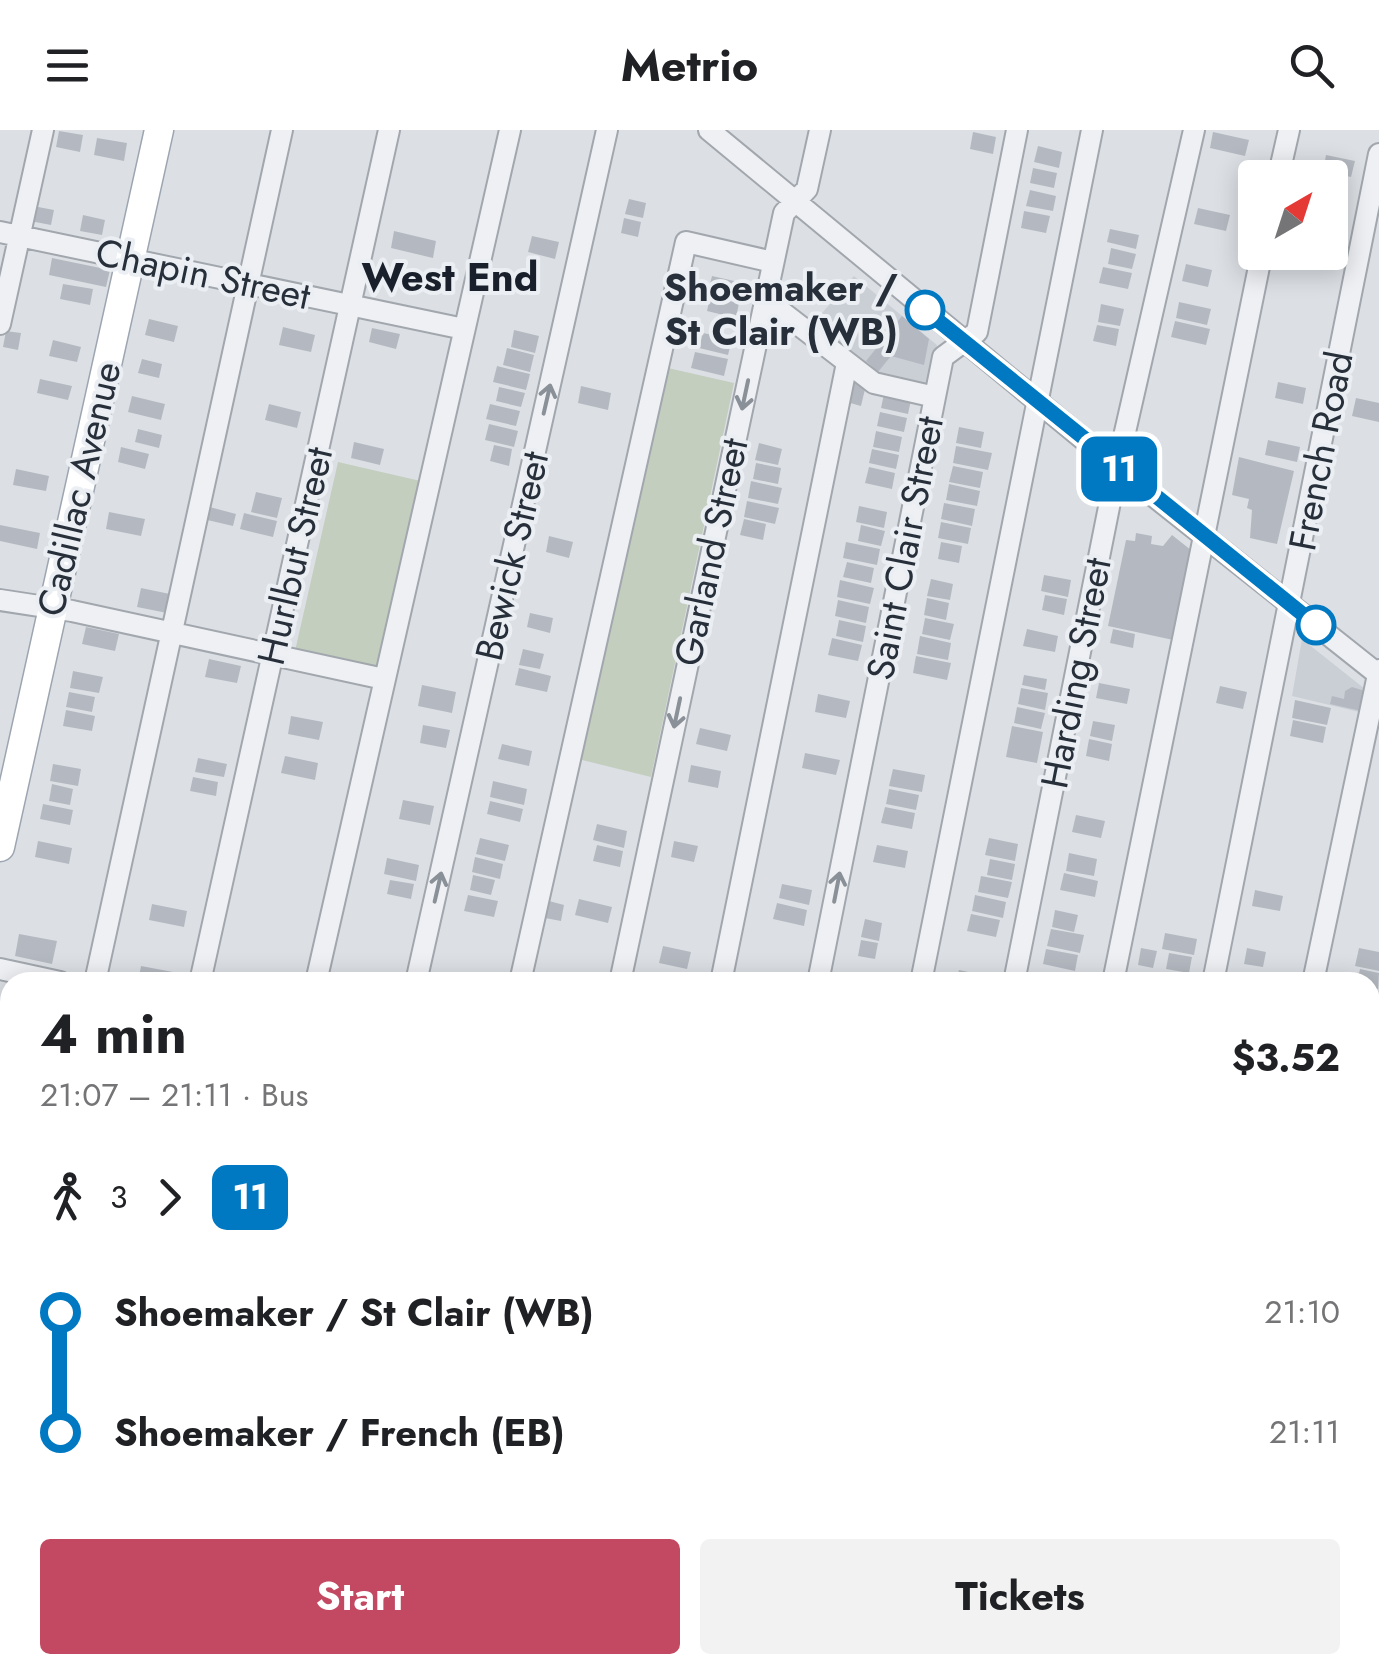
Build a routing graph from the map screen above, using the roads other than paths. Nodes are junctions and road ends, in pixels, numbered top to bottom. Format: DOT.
graph roads {
  1 [pos="42,130"];
  2 [pos="159,130"];
  3 [pos="282,130"];
  4 [pos="389,130"];
  5 [pos="510,130"];
  6 [pos="607,130"];
  7 [pos="709,130"];
  8 [pos="820,130"];
  9 [pos="1017,130"];
  10 [pos="1092,130"];
  11 [pos="1194,130"];
  12 [pos="1289,130"];
  13 [pos="1379,154"];
  14 [pos="1282,160"];
  15 [pos="795,202"];
  16 [pos="10,234"];
  17 [pos="130,259"];
  18 [pos="773,262"];
  19 [pos="1258,270"];
  20 [pos="248,284"];
  21 [pos="765,299"];
  22 [pos="350,305"];
  23 [pos="0,324"];
  24 [pos="464,329"];
  25 [pos="963,342"];
  26 [pos="847,363"];
  27 [pos="935,397"];
  28 [pos="1038,402"];
  29 [pos="1117,467"];
  30 [pos="1204,536"];
  31 [pos="0,600"];
  32 [pos="1290,604"];
  33 [pos="52,609"];
  34 [pos="170,632"];
  35 [pos="273,654"];
  36 [pos="1379,673"];
  37 [pos="384,679"];
  38 [pos="0,847"];
  39 [pos="97,972"];
  40 [pos="202,972"];
  41 [pos="318,972"];
  42 [pos="418,972"];
  43 [pos="522,972"];
  44 [pos="622,972"];
  45 [pos="724,972"];
  46 [pos="820,972"];
  47 [pos="923,972"];
  48 [pos="1016,972"];
  49 [pos="1116,972"];
  50 [pos="1215,972"];
  51 [pos="1315,972"];
  1 -- 16 [label="street"];
  2 -- 17 [label="main road, Cadillac Avenue"];
  3 -- 20 [label="street"];
  4 -- 22 [label="street, Hurlbut Street"];
  5 -- 24 [label="street"];
  42 -- 6 [label="street, Bewick Street, one-way"];
  7 -- 15 [label="street"];
  8 -- 15 [label="street, Garland Street"];
  9 -- 25 [label="street, Saint Clair Street"];
  10 -- 28 [label="street"];
  11 -- 29 [label="street, Harding Street"];
  12 -- 14 [label="street"];
  13 -- 32 [label="street, French Road"];
  15 -- 18 [label="street, Garland Street"];
  15 -- 25 [label="street"];
  16 -- 17 [label="street, Chapin Street"];
  16 -- 23 [label="street"];
  17 -- 20 [label="street, Chapin Street"];
  17 -- 33 [label="main road, Cadillac Avenue"];
  18 -- 21 [label="street, Garland Street"];
  18 -- 43 [label="street"];
  19 -- 30 [label="street"];
  20 -- 22 [label="street, Chapin Street"];
  20 -- 34 [label="street"];
  21 -- 26 [label="street"];
  21 -- 44 [label="street, Garland Street, one-way"];
  22 -- 24 [label="street, Chapin Street"];
  22 -- 35 [label="street, Hurlbut Street"];
  24 -- 37 [label="street"];
  25 -- 27 [label="street, Saint Clair Street"];
  25 -- 28 [label="street"];
  26 -- 27 [label="street"];
  26 -- 45 [label="street"];
  46 -- 27 [label="street, Saint Clair Street, one-way"];
  28 -- 29 [label="street"];
  28 -- 47 [label="street"];
  29 -- 30 [label="street"];
  29 -- 48 [label="street, Harding Street"];
  30 -- 32 [label="street"];
  30 -- 49 [label="street"];
  31 -- 33 [label="street"];
  32 -- 36 [label="street"];
  32 -- 50 [label="street, French Road"];
  33 -- 34 [label="street"];
  33 -- 38 [label="main road, Cadillac Avenue"];
  34 -- 35 [label="street"];
  34 -- 39 [label="street"];
  35 -- 37 [label="street"];
  35 -- 40 [label="street, Hurlbut Street"];
  36 -- 51 [label="street"];
  37 -- 41 [label="street"];
}
